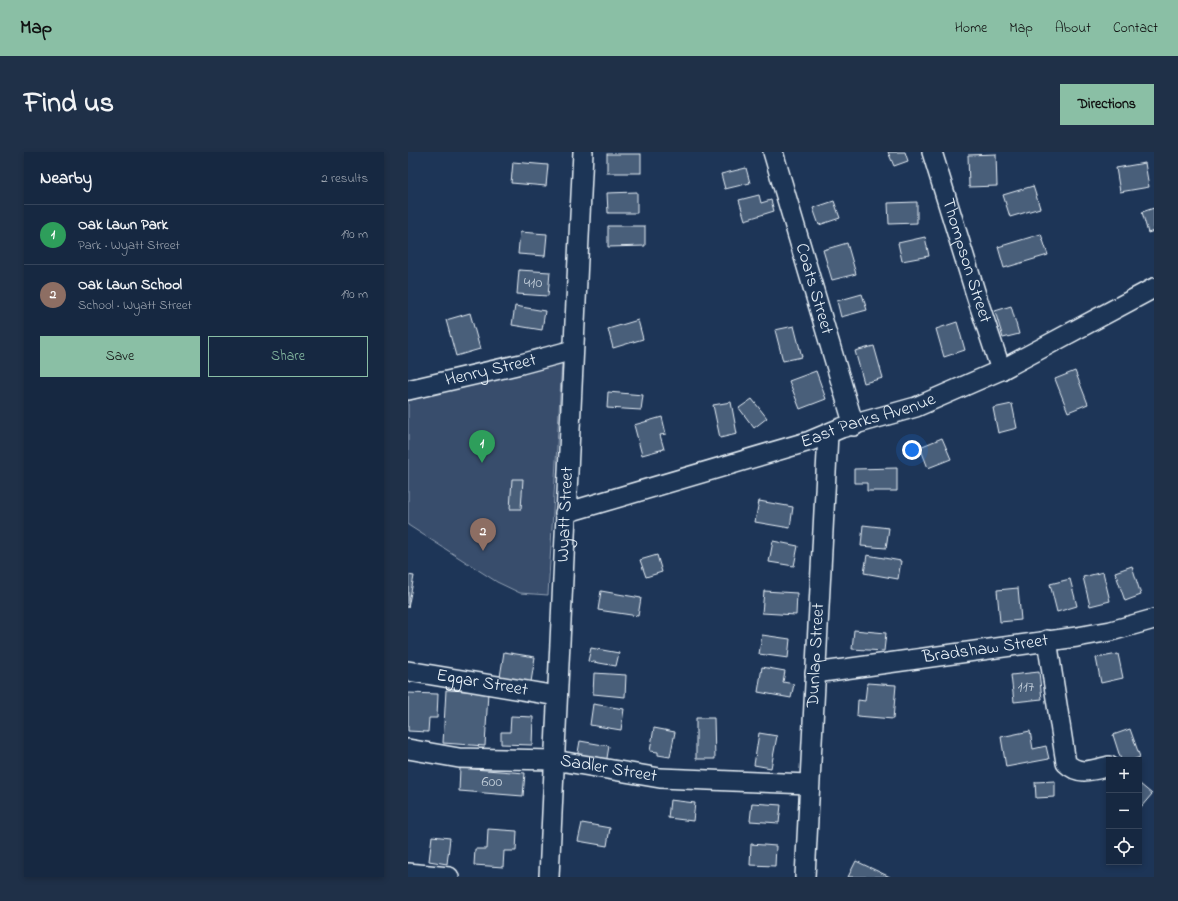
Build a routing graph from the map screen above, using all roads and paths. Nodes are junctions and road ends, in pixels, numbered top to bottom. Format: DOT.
graph roads {
  1 [pos="583,152"];
  2 [pos="773,152"];
  3 [pos="932,152"];
  4 [pos="1154,288"];
  5 [pos="573,350"];
  6 [pos="1001,370"];
  7 [pos="408,390"];
  8 [pos="854,426"];
  9 [pos="828,434"];
  10 [pos="565,512"];
  11 [pos="1154,619"];
  12 [pos="1047,640"];
  13 [pos="408,671"];
  14 [pos="815,673"];
  15 [pos="557,696"];
  16 [pos="408,749"];
  17 [pos="554,760"];
  18 [pos="1106,767"];
  19 [pos="809,784"];
  20 [pos="408,873"];
  21 [pos="449,877"];
  22 [pos="549,877"];
  23 [pos="805,877"];
  1 -- 5 [label="street, Wyatt Street"];
  2 -- 8 [label="street, Coats Street"];
  3 -- 6 [label="street, Thompson Street"];
  4 -- 6 [label="street, East Parks Avenue"];
  5 -- 7 [label="street, Henry Street"];
  5 -- 10 [label="street, Wyatt Street"];
  6 -- 8 [label="street, East Parks Avenue"];
  8 -- 9 [label="street, East Parks Avenue"];
  9 -- 10 [label="street, East Parks Avenue"];
  9 -- 14 [label="street, Dunlap Street"];
  10 -- 15 [label="street, Wyatt Street"];
  11 -- 12 [label="street, Bradshaw Street"];
  12 -- 14 [label="street, Bradshaw Street"];
  12 -- 18 [label="street"];
  13 -- 15 [label="street, Eggar Street"];
  14 -- 19 [label="street, Dunlap Street"];
  15 -- 17 [label="street, Wyatt Street"];
  16 -- 17 [label="street, Sadler Street"];
  17 -- 19 [label="street, Sadler Street"];
  17 -- 22 [label="street, Wyatt Street"];
  19 -- 23 [label="street, Dunlap Street"];
  20 -- 21 [label="street"];
}
